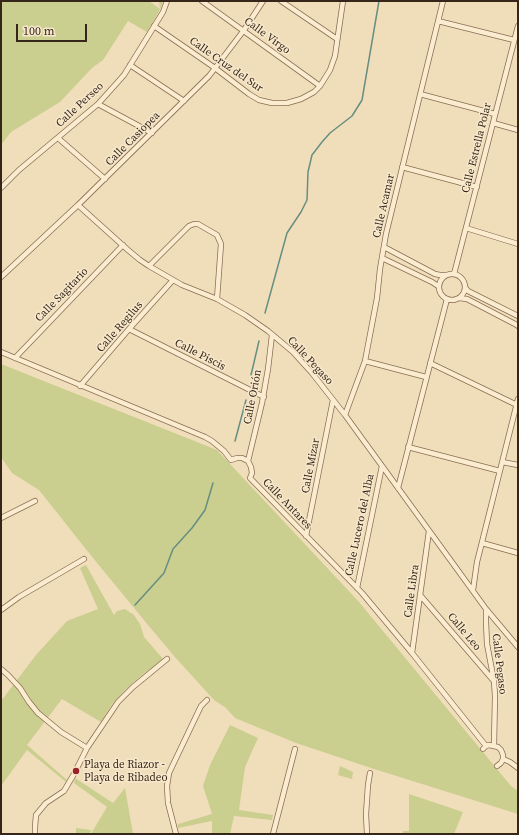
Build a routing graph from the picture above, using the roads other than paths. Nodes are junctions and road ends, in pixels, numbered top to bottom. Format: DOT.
graph roads {
  1 [pos="167,1"];
  2 [pos="202,1"];
  3 [pos="263,1"];
  4 [pos="281,1"];
  5 [pos="343,1"];
  6 [pos="443,1"];
  7 [pos="438,20"];
  8 [pos="154,26"];
  9 [pos="518,26"];
  10 [pos="244,30"];
  11 [pos="337,39"];
  12 [pos="514,40"];
  13 [pos="130,65"];
  14 [pos="215,68"];
  15 [pos="320,86"];
  16 [pos="420,94"];
  17 [pos="184,101"];
  18 [pos="98,104"];
  19 [pos="496,114"];
  20 [pos="493,123"];
  21 [pos="518,130"];
  22 [pos="152,133"];
  23 [pos="58,138"];
  24 [pos="402,167"];
  25 [pos="105,179"];
  26 [pos="477,187"];
  27 [pos="1,188"];
  28 [pos="78,205"];
  29 [pos="466,228"];
  30 [pos="518,244"];
  31 [pos="123,245"];
  32 [pos="384,247"];
  33 [pos="382,258"];
  34 [pos="149,266"];
  35 [pos="454,274"];
  36 [pos="446,275"];
  37 [pos="1,277"];
  38 [pos="173,280"];
  39 [pos="438,286"];
  40 [pos="465,287"];
  41 [pos="459,298"];
  42 [pos="217,299"];
  43 [pos="447,299"];
  44 [pos="518,316"];
  45 [pos="518,326"];
  46 [pos="129,329"];
  47 [pos="272,335"];
  48 [pos="1,352"];
  49 [pos="15,358"];
  50 [pos="365,361"];
  51 [pos="430,363"];
  52 [pos="426,377"];
  53 [pos="80,386"];
  54 [pos="264,397"];
  55 [pos="518,399"];
  56 [pos="333,400"];
  57 [pos="517,405"];
  58 [pos="345,415"];
  59 [pos="408,447"];
  60 [pos="248,461"];
  61 [pos="502,462"];
  62 [pos="382,466"];
  63 [pos="518,466"];
  64 [pos="500,471"];
  65 [pos="398,488"];
  66 [pos="35,501"];
  67 [pos="1,518"];
  68 [pos="429,531"];
  69 [pos="306,536"];
  70 [pos="482,544"];
  71 [pos="518,553"];
  72 [pos="84,559"];
  73 [pos="357,588"];
  74 [pos="473,590"];
  75 [pos="420,595"];
  76 [pos="486,609"];
  77 [pos="1,610"];
  78 [pos="518,647"];
  79 [pos="412,653"];
  80 [pos="168,659"];
  81 [pos="1,669"];
  82 [pos="494,682"];
  83 [pos="207,700"];
  84 [pos="494,745"];
  85 [pos="87,748"];
  86 [pos="295,750"];
  87 [pos="503,759"];
  88 [pos="497,766"];
  89 [pos="518,768"];
  90 [pos="370,773"];
  91 [pos="36,834"];
  92 [pos="176,834"];
  93 [pos="273,834"];
  94 [pos="367,834"];
  1 -- 8 [label="street, Calle Perseo"];
  2 -- 10 [label="street, Calle Virgo"];
  3 -- 10 [label="street, Calle Casiopea"];
  4 -- 11 [label="street"];
  5 -- 11 [label="street, Calle Cruz del Sur"];
  6 -- 7 [label="street, Calle Acamar"];
  7 -- 12 [label="street"];
  7 -- 16 [label="street, Calle Acamar"];
  8 -- 13 [label="street, Calle Perseo"];
  8 -- 14 [label="street, Calle Cruz del Sur"];
  9 -- 12 [label="street, Calle Estrella Polar"];
  10 -- 14 [label="street, Calle Casiopea"];
  10 -- 15 [label="street, Calle Virgo"];
  11 -- 15 [label="street, Calle Cruz del Sur"];
  12 -- 19 [label="street, Calle Estrella Polar"];
  13 -- 17 [label="street"];
  13 -- 18 [label="street, Calle Perseo"];
  14 -- 15 [label="street, Calle Cruz del Sur"];
  14 -- 17 [label="street, Calle Casiopea"];
  16 -- 19 [label="street"];
  16 -- 24 [label="street, Calle Acamar"];
  17 -- 22 [label="street, Calle Casiopea"];
  18 -- 22 [label="street"];
  18 -- 23 [label="street, Calle Perseo"];
  19 -- 20 [label="street, Calle Estrella Polar"];
  20 -- 21 [label="street"];
  20 -- 26 [label="street, Calle Estrella Polar"];
  22 -- 25 [label="street, Calle Casiopea"];
  23 -- 25 [label="street"];
  23 -- 27 [label="street, Calle Perseo"];
  24 -- 26 [label="street"];
  24 -- 32 [label="street, Calle Acamar"];
  25 -- 28 [label="street, Calle Casiopea"];
  26 -- 29 [label="street, Calle Estrella Polar"];
  28 -- 31 [label="street, Calle Pegaso"];
  28 -- 37 [label="street, Calle Casiopea"];
  29 -- 30 [label="street"];
  29 -- 35 [label="street, Calle Estrella Polar"];
  31 -- 34 [label="street, Calle Pegaso"];
  31 -- 49 [label="street, Calle Sagitario"];
  32 -- 33 [label="street, Calle Acamar"];
  32 -- 36 [label="street"];
  33 -- 39 [label="street"];
  33 -- 50 [label="street, Calle Acamar"];
  34 -- 38 [label="street, Calle Pegaso"];
  34 -- 42 [label="street"];
  35 -- 36 [label="street"];
  35 -- 40 [label="street"];
  36 -- 39 [label="street"];
  38 -- 42 [label="street, Calle Pegaso"];
  38 -- 46 [label="street, Calle Regilus"];
  39 -- 43 [label="street"];
  40 -- 41 [label="street"];
  40 -- 44 [label="street"];
  41 -- 43 [label="street"];
  41 -- 45 [label="street"];
  42 -- 47 [label="street, Calle Pegaso"];
  43 -- 51 [label="street"];
  46 -- 53 [label="street, Calle Regilus"];
  46 -- 54 [label="street, Calle Piscis"];
  47 -- 54 [label="street, Calle Orión"];
  47 -- 56 [label="street, Calle Pegaso"];
  48 -- 49 [label="street"];
  49 -- 53 [label="street"];
  50 -- 52 [label="street"];
  50 -- 58 [label="street, Calle Acamar"];
  51 -- 52 [label="street"];
  51 -- 57 [label="street"];
  52 -- 59 [label="street"];
  53 -- 60 [label="street"];
  54 -- 60 [label="street, Calle Orión"];
  55 -- 57 [label="street"];
  56 -- 58 [label="street, Calle Pegaso"];
  56 -- 69 [label="street, Calle Mizar"];
  57 -- 61 [label="street"];
  58 -- 62 [label="street, Calle Pegaso"];
  59 -- 64 [label="street"];
  59 -- 65 [label="street"];
  60 -- 69 [label="street, Calle Antares"];
  61 -- 63 [label="street"];
  61 -- 64 [label="street"];
  62 -- 65 [label="street, Calle Pegaso"];
  62 -- 73 [label="street, Calle Lucero del Alba"];
  64 -- 70 [label="street"];
  65 -- 68 [label="street, Calle Pegaso"];
  66 -- 67 [label="street"];
  68 -- 74 [label="street, Calle Pegaso"];
  68 -- 75 [label="street, Calle Libra"];
  69 -- 73 [label="street, Calle Antares"];
  70 -- 71 [label="street"];
  70 -- 74 [label="street"];
  72 -- 77 [label="street"];
  73 -- 79 [label="street, Calle Antares"];
  74 -- 76 [label="street, Calle Pegaso"];
  75 -- 79 [label="street, Calle Libra"];
  75 -- 82 [label="street, Calle Leo"];
  76 -- 78 [label="street"];
  76 -- 82 [label="street, Calle Pegaso"];
  79 -- 84 [label="street, Calle Antares"];
  80 -- 85 [label="street"];
  81 -- 85 [label="street"];
  82 -- 84 [label="street, Calle Pegaso"];
  83 -- 92 [label="street"];
  84 -- 87 [label="street"];
  85 -- 91 [label="street"];
  86 -- 93 [label="street"];
  87 -- 88 [label="street"];
  87 -- 89 [label="street"];
  90 -- 94 [label="street"];
}
